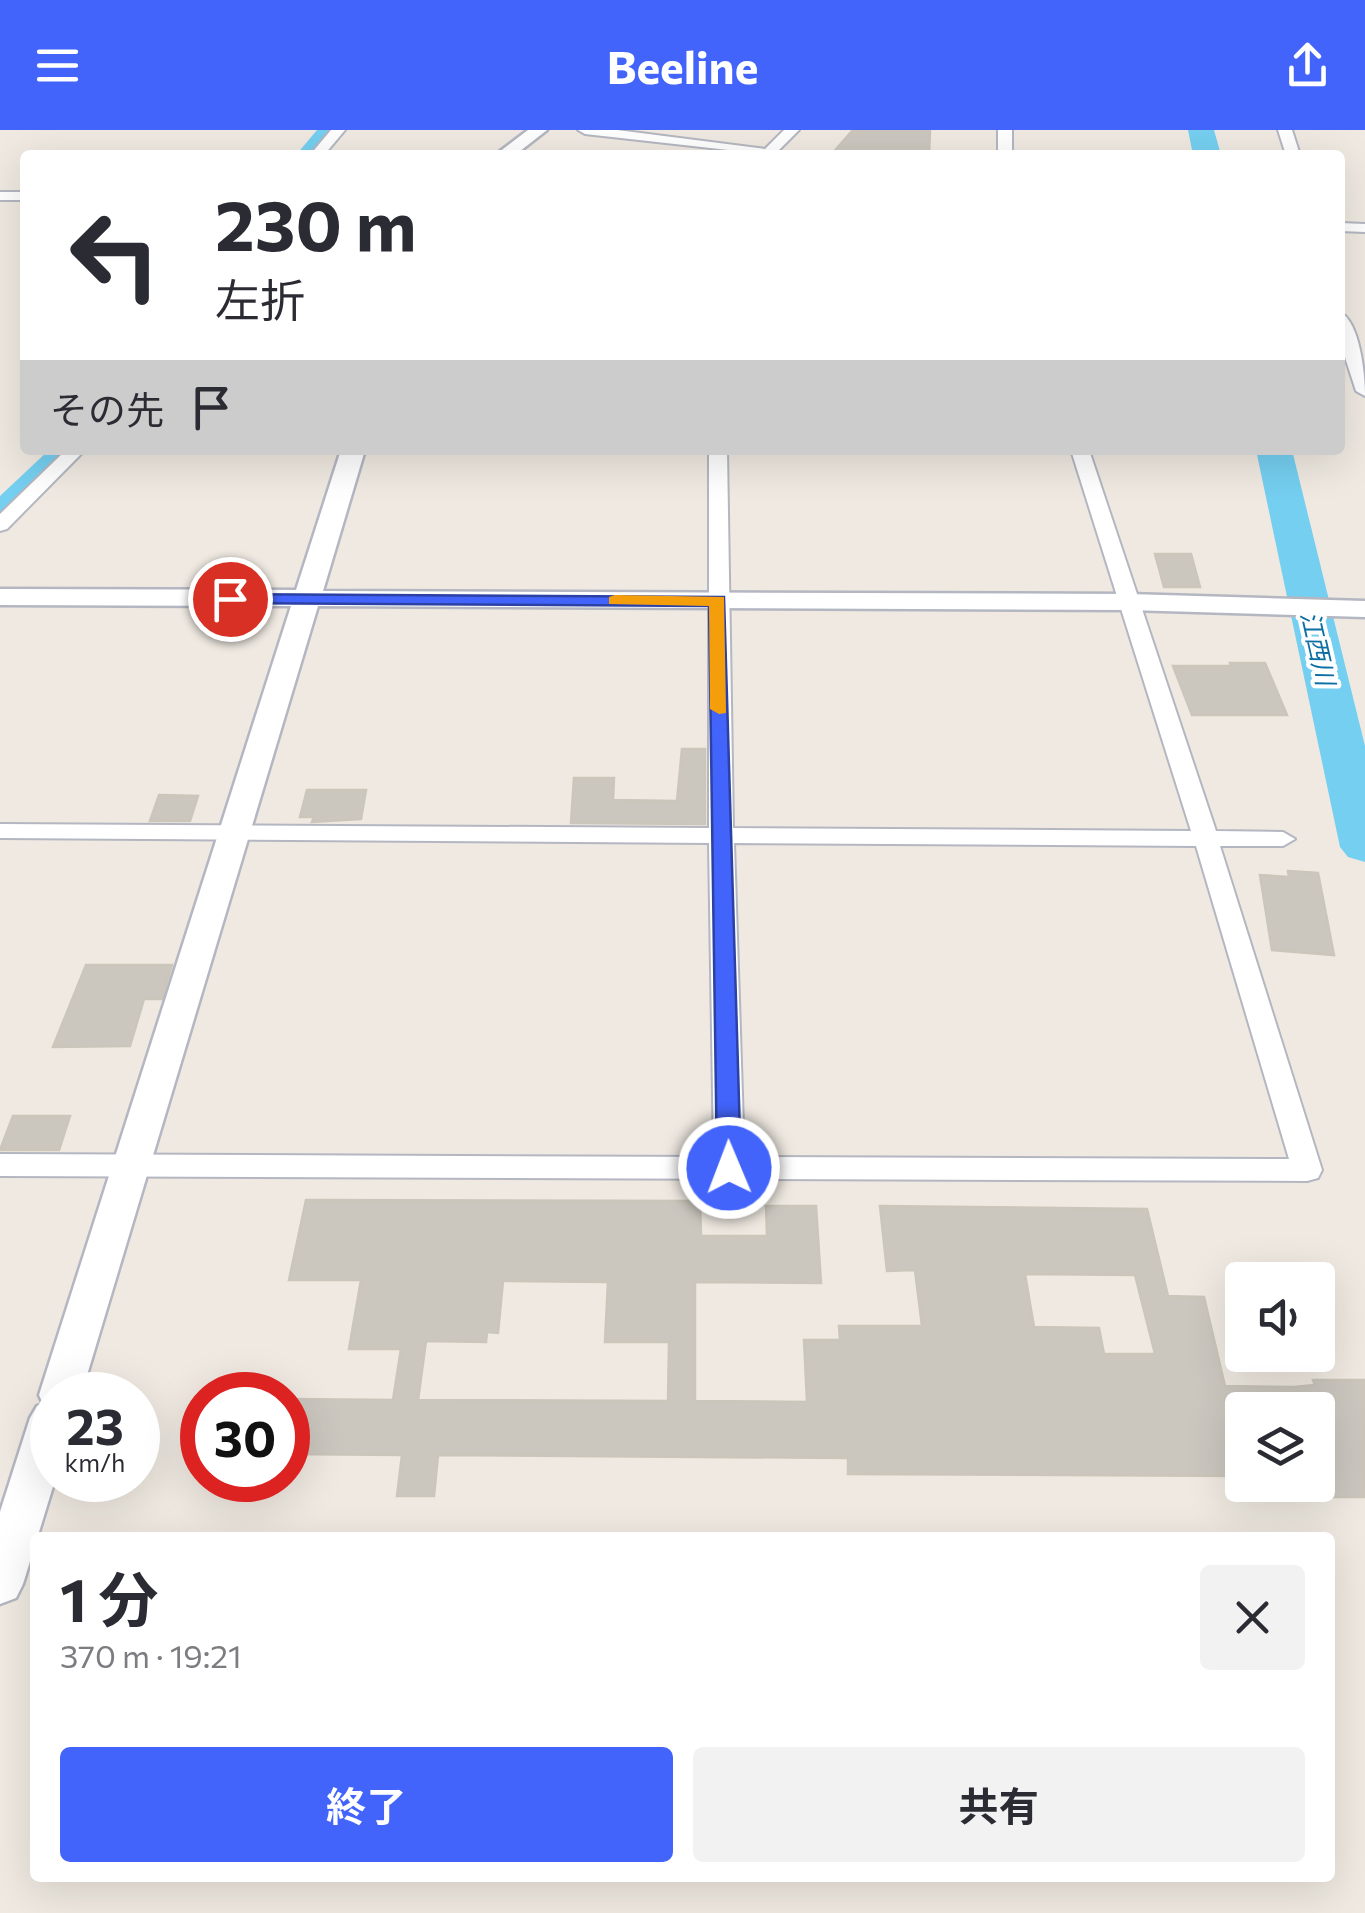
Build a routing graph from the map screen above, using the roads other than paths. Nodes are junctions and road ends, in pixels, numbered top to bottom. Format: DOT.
graph roads {
  1 [pos="338,130"];
  2 [pos="539,130"];
  3 [pos="584,130"];
  4 [pos="792,130"];
  5 [pos="321,150"];
  6 [pos="511,150"];
  7 [pos="736,150"];
  8 [pos="771,150"];
  9 [pos="1345,331"];
  10 [pos="1365,391"];
  11 [pos="71,455"];
  12 [pos="351,455"];
  13 [pos="718,455"];
  14 [pos="1082,455"];
  15 [pos="0,525"];
  16 [pos="0,597"];
  17 [pos="307,600"];
  18 [pos="718,601"];
  19 [pos="1129,602"];
  20 [pos="1365,609"];
  21 [pos="0,831"];
  22 [pos="238,831"];
  23 [pos="721,835"];
  24 [pos="1206,839"];
  25 [pos="1283,839"];
  26 [pos="0,1165"];
  27 [pos="132,1166"];
  28 [pos="729,1168"];
  29 [pos="67,1372"];
  30 [pos="30,1488"];
  31 [pos="0,1584"];
  1 -- 5 [label="street"];
  2 -- 6 [label="street"];
  3 -- 7 [label="street"];
  4 -- 8 [label="street"];
  9 -- 10 [label="street"];
  11 -- 15 [label="street"];
  12 -- 17 [label="street"];
  13 -- 18 [label="street"];
  14 -- 19 [label="street"];
  16 -- 17 [label="street"];
  17 -- 18 [label="street"];
  17 -- 22 [label="street"];
  18 -- 19 [label="street"];
  18 -- 23 [label="street"];
  19 -- 20 [label="street"];
  19 -- 24 [label="street"];
  21 -- 22 [label="street"];
  22 -- 23 [label="street"];
  22 -- 27 [label="street"];
  23 -- 24 [label="street"];
  23 -- 28 [label="street"];
  24 -- 25 [label="street"];
  24 -- 28 [label="street"];
  26 -- 27 [label="street"];
  27 -- 28 [label="street"];
  27 -- 29 [label="street"];
  30 -- 31 [label="street"];
}
